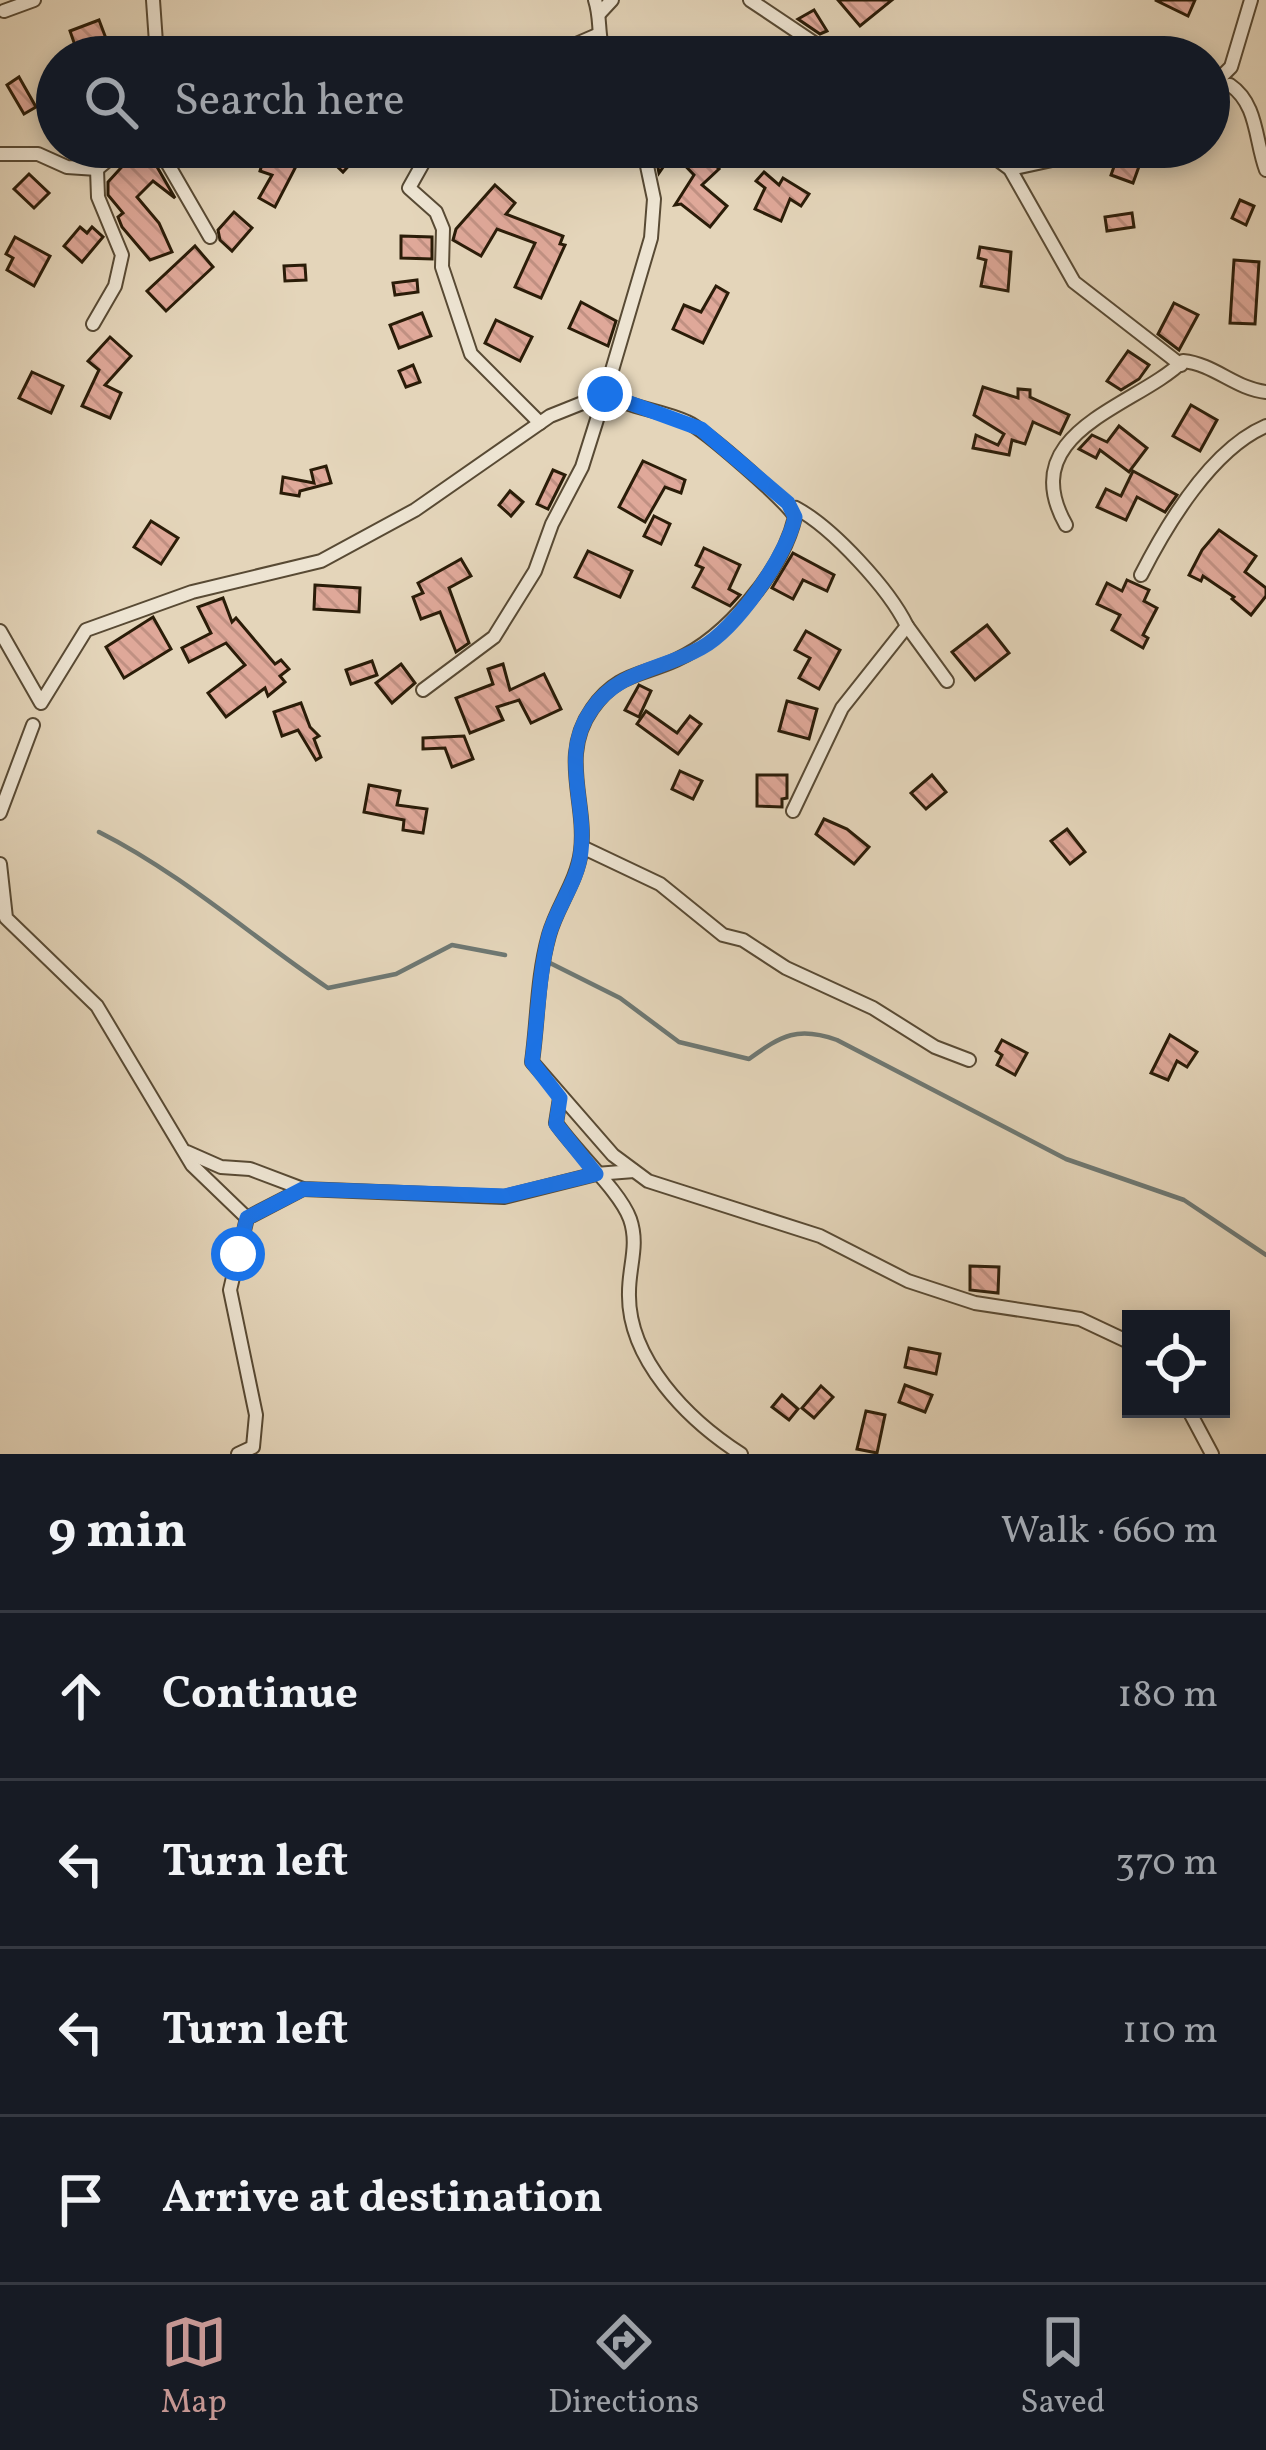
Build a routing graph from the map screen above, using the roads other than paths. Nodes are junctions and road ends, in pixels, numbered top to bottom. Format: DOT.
graph roads {
  1 [pos="34,0"];
  2 [pos="153,0"];
  3 [pos="612,0"];
  4 [pos="750,0"];
  5 [pos="1251,0"];
  6 [pos="597,7"];
  7 [pos="4,11"];
  8 [pos="597,35"];
  9 [pos="156,36"];
  10 [pos="804,36"];
  11 [pos="1231,67"];
  12 [pos="1230,85"];
  13 [pos="1242,93"];
  14 [pos="0,154"];
  15 [pos="36,154"];
  16 [pos="82,168"];
  17 [pos="170,168"];
  18 [pos="420,168"];
  19 [pos="647,168"];
  20 [pos="1015,168"];
  21 [pos="97,169"];
  22 [pos="1010,169"];
  23 [pos="1266,170"];
  24 [pos="210,237"];
  25 [pos="94,324"];
  26 [pos="1181,365"];
  27 [pos="1266,392"];
  28 [pos="605,394"];
  29 [pos="540,423"];
  30 [pos="1266,427"];
  31 [pos="793,511"];
  32 [pos="1066,525"];
  33 [pos="1141,575"];
  34 [pos="907,626"];
  35 [pos="0,632"];
  36 [pos="947,681"];
  37 [pos="423,690"];
  38 [pos="32,724"];
  39 [pos="793,811"];
  40 [pos="0,813"];
  41 [pos="582,847"];
  42 [pos="0,864"];
  43 [pos="969,1060"];
  44 [pos="560,1098"];
  45 [pos="187,1153"];
  46 [pos="635,1171"];
  47 [pos="596,1174"];
  48 [pos="303,1189"];
  49 [pos="247,1218"];
  50 [pos="1122,1339"];
  51 [pos="1193,1418"];
  52 [pos="238,1454"];
  53 [pos="741,1454"];
  54 [pos="1212,1454"];
  1 -- 7 [label="street"];
  2 -- 9 [label="street"];
  3 -- 6 [label="street"];
  4 -- 10 [label="street"];
  5 -- 11 [label="street"];
  6 -- 8 [label="street"];
  11 -- 13 [label="street"];
  12 -- 13 [label="street"];
  13 -- 23 [label="street"];
  14 -- 15 [label="street"];
  16 -- 21 [label="street"];
  17 -- 24 [label="street"];
  18 -- 29 [label="street"];
  19 -- 28 [label="street"];
  20 -- 22 [label="street"];
  21 -- 25 [label="street"];
  22 -- 26 [label="street"];
  26 -- 27 [label="street"];
  26 -- 32 [label="street"];
  28 -- 29 [label="street"];
  28 -- 31 [label="street"];
  28 -- 37 [label="street"];
  29 -- 35 [label="street"];
  30 -- 33 [label="street"];
  31 -- 34 [label="street"];
  31 -- 41 [label="street"];
  34 -- 36 [label="street"];
  34 -- 39 [label="street"];
  38 -- 40 [label="street"];
  41 -- 43 [label="street"];
  41 -- 44 [label="street"];
  42 -- 45 [label="street"];
  44 -- 46 [label="street"];
  44 -- 47 [label="street"];
  45 -- 48 [label="street"];
  45 -- 49 [label="street"];
  46 -- 47 [label="street"];
  46 -- 50 [label="street"];
  47 -- 48 [label="street"];
  47 -- 53 [label="street"];
  48 -- 49 [label="street"];
  49 -- 52 [label="street"];
  51 -- 54 [label="street"];
}
